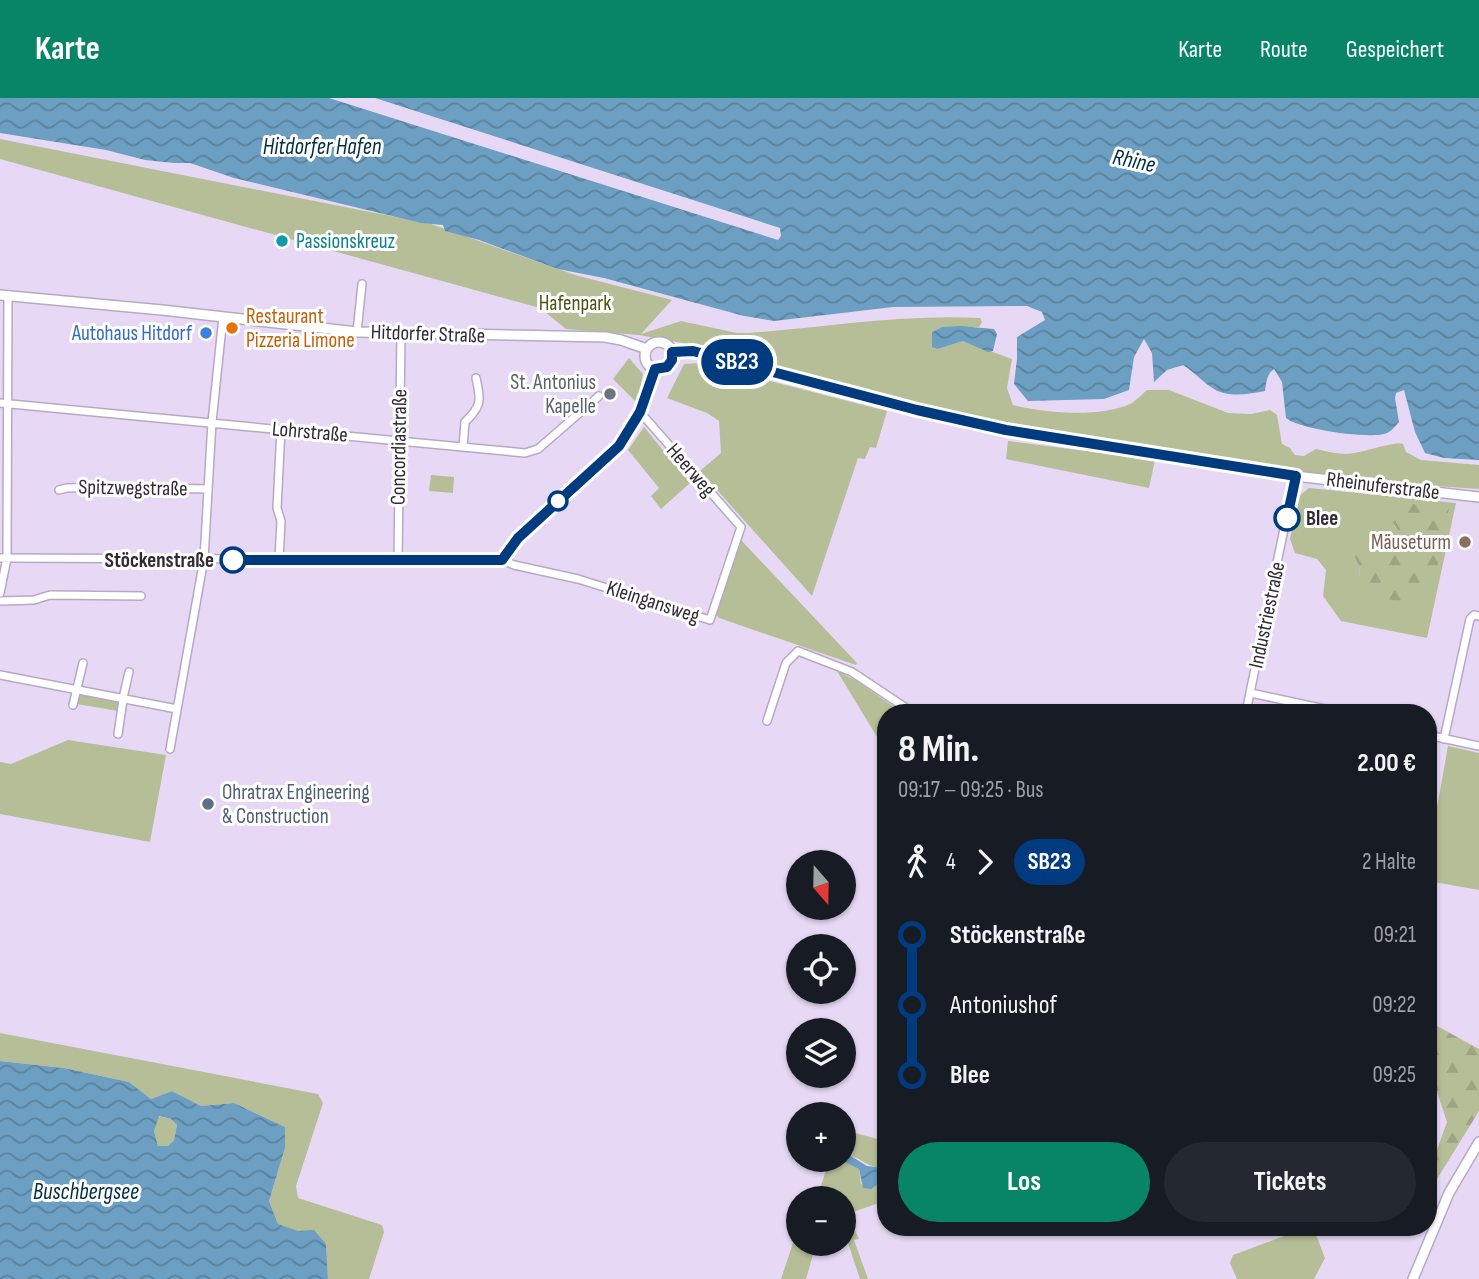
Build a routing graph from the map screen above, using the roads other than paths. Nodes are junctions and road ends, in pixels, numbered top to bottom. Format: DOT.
graph roads {
  1 [pos="362,284"];
  2 [pos="4,295"];
  3 [pos="223,317"];
  4 [pos="357,332"];
  5 [pos="401,333"];
  6 [pos="647,349"];
  7 [pos="672,352"];
  8 [pos="655,369"];
  9 [pos="476,378"];
  10 [pos="599,396"];
  11 [pos="4,403"];
  12 [pos="640,412"];
  13 [pos="212,422"];
  14 [pos="281,429"];
  15 [pos="400,440"];
  16 [pos="463,447"];
  17 [pos="1296,476"];
  18 [pos="207,489"];
  19 [pos="59,490"];
  20 [pos="1479,497"];
  21 [pos="741,527"];
  22 [pos="4,558"];
  23 [pos="204,559"];
  24 [pos="279,559"];
  25 [pos="502,560"];
  26 [pos="398,561"];
  27 [pos="0,593"];
  28 [pos="141,596"];
  29 [pos="0,601"];
  30 [pos="1475,616"];
  31 [pos="83,663"];
  32 [pos="129,672"];
  33 [pos="0,674"];
  34 [pos="76,690"];
  35 [pos="1251,693"];
  36 [pos="123,699"];
  37 [pos="900,704"];
  38 [pos="1249,704"];
  39 [pos="1302,704"];
  40 [pos="73,705"];
  41 [pos="177,709"];
  42 [pos="767,721"];
  43 [pos="118,734"];
  44 [pos="1437,738"];
  45 [pos="1444,739"];
  46 [pos="1479,746"];
  47 [pos="170,749"];
  48 [pos="1479,1142"];
  49 [pos="1437,1222"];
  50 [pos="1431,1236"];
  51 [pos="1413,1279"];
  1 -- 4 [label="street"];
  2 -- 3 [label="street, Hitdorfer Straße"];
  2 -- 11 [label="street"];
  3 -- 4 [label="street, Hitdorfer Straße"];
  3 -- 13 [label="street"];
  4 -- 5 [label="street, Hitdorfer Straße"];
  5 -- 6 [label="street, Hitdorfer Straße"];
  5 -- 15 [label="street, Concordiastraße"];
  6 -- 7 [label="street"];
  6 -- 8 [label="street"];
  7 -- 8 [label="street"];
  7 -- 17 [label="street, Rheinuferstraße"];
  8 -- 12 [label="street"];
  9 -- 16 [label="street"];
  10 -- 16 [label="street, Lohrstraße"];
  11 -- 13 [label="street, Lohrstraße"];
  11 -- 22 [label="street"];
  12 -- 21 [label="street, Heerweg"];
  12 -- 25 [label="street"];
  13 -- 14 [label="street, Lohrstraße"];
  13 -- 18 [label="street"];
  14 -- 15 [label="street, Lohrstraße"];
  14 -- 24 [label="street"];
  15 -- 16 [label="street, Lohrstraße"];
  15 -- 26 [label="street, Concordiastraße"];
  17 -- 20 [label="street, Rheinuferstraße"];
  17 -- 35 [label="street, Industriestraße"];
  18 -- 19 [label="street, Spitzwegstraße"];
  18 -- 23 [label="street"];
  21 -- 25 [label="street, Kleingansweg"];
  22 -- 23 [label="street"];
  22 -- 27 [label="street"];
  23 -- 24 [label="street"];
  23 -- 41 [label="street"];
  24 -- 26 [label="street"];
  25 -- 26 [label="street"];
  28 -- 29 [label="street"];
  30 -- 45 [label="street"];
  31 -- 34 [label="street"];
  32 -- 36 [label="street"];
  33 -- 34 [label="street"];
  34 -- 36 [label="street"];
  34 -- 40 [label="street"];
  35 -- 38 [label="street, Industriestraße"];
  35 -- 39 [label="street"];
  36 -- 41 [label="street"];
  36 -- 43 [label="street"];
  37 -- 42 [label="street"];
  41 -- 47 [label="street"];
  44 -- 45 [label="street"];
  45 -- 46 [label="street"];
  48 -- 49 [label="street"];
  50 -- 51 [label="street"];
}
